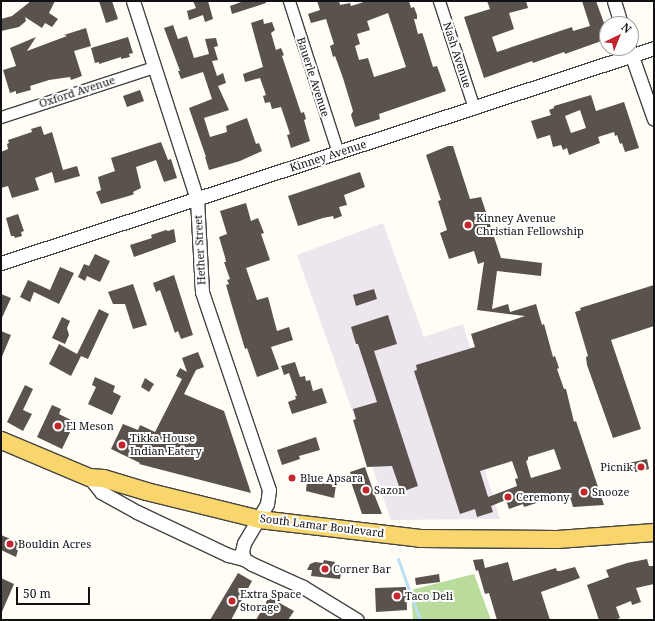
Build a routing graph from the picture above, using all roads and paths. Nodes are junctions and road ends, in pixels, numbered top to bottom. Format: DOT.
graph roads {
  1 [pos="133,1"];
  2 [pos="289,1"];
  3 [pos="439,1"];
  4 [pos="614,1"];
  5 [pos="619,16"];
  6 [pos="654,48"];
  7 [pos="639,50"];
  8 [pos="619,56"];
  9 [pos="631,56"];
  10 [pos="154,67"];
  11 [pos="474,108"];
  12 [pos="1,117"];
  13 [pos="654,119"];
  14 [pos="338,153"];
  15 [pos="197,199"];
  16 [pos="1,263"];
  17 [pos="1,440"];
  18 [pos="90,477"];
  19 [pos="259,519"];
  20 [pos="654,532"];
  21 [pos="244,559"];
  22 [pos="357,620"];
  1 -- 10 [label="street, Hether Street"];
  2 -- 14 [label="street, Bauerle Avenue"];
  3 -- 11 [label="street, Nash Avenue"];
  4 -- 5 [label="street"];
  6 -- 7 [label="street, Kinney Avenue"];
  8 -- 11 [label="street, Kinney Avenue"];
  9 -- 13 [label="street"];
  10 -- 12 [label="street, Oxford Avenue"];
  10 -- 15 [label="street, Hether Street"];
  11 -- 14 [label="street, Kinney Avenue"];
  14 -- 15 [label="street, Kinney Avenue"];
  15 -- 16 [label="street, Kinney Avenue"];
  15 -- 19 [label="street, Hether Street"];
  17 -- 18 [label="main road, South Lamar Boulevard"];
  18 -- 19 [label="main road, South Lamar Boulevard"];
  18 -- 21 [label="street"];
  19 -- 20 [label="main road, South Lamar Boulevard"];
  19 -- 21 [label="street, Hether Street"];
  21 -- 22 [label="street"];
}
